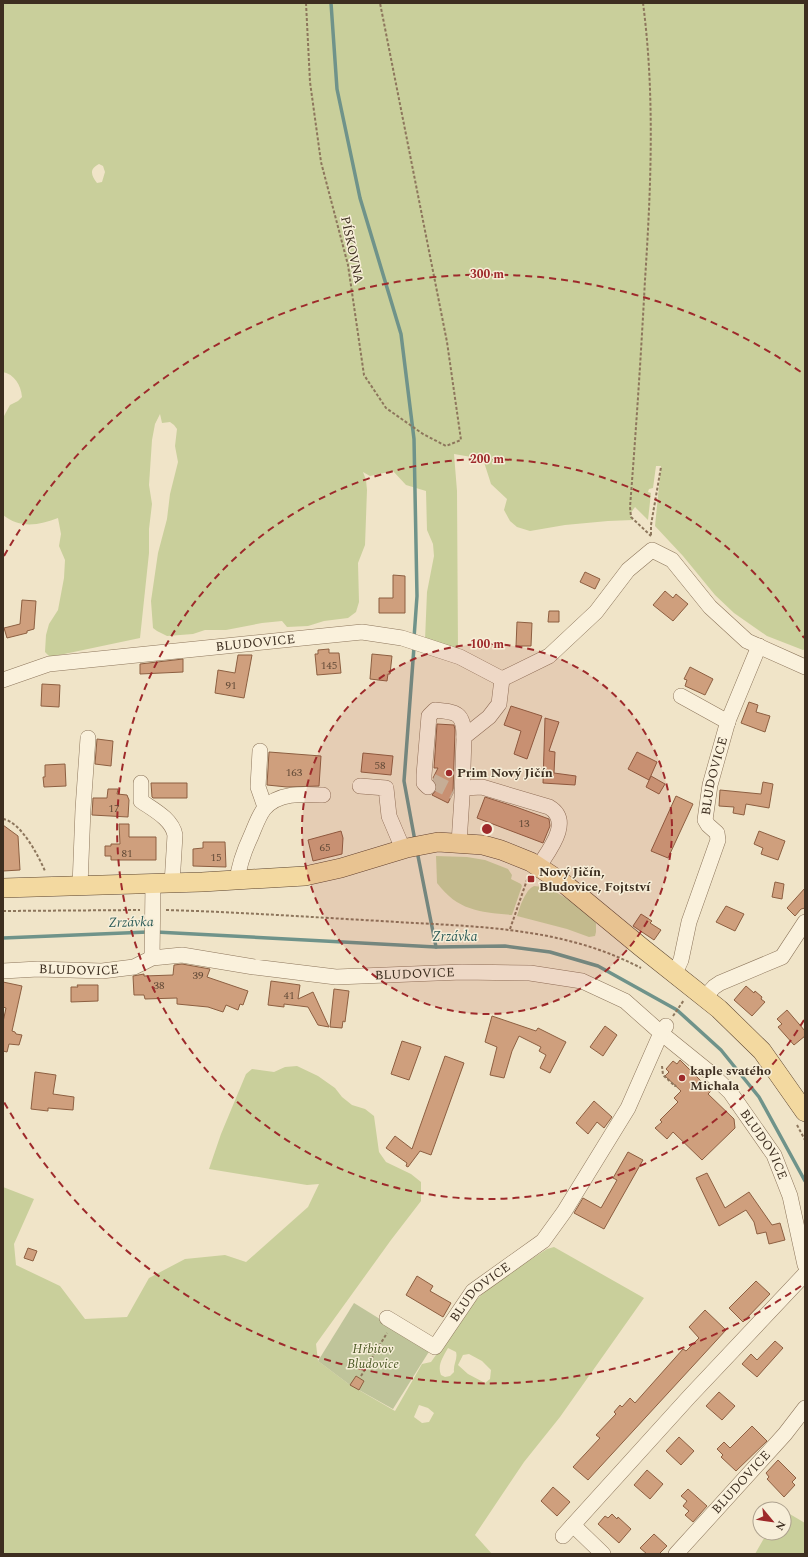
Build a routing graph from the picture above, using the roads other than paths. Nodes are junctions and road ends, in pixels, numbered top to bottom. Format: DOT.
graph roads {
  1 [pos="759,646"];
  2 [pos="805,667"];
  3 [pos="3,680"];
  4 [pos="502,680"];
  5 [pos="680,696"];
  6 [pos="728,722"];
  7 [pos="464,737"];
  8 [pos="88,738"];
  9 [pos="260,752"];
  10 [pos="428,781"];
  11 [pos="141,783"];
  12 [pos="360,786"];
  13 [pos="323,795"];
  14 [pos="458,796"];
  15 [pos="265,807"];
  16 [pos="459,843"];
  17 [pos="411,847"];
  18 [pos="539,866"];
  19 [pos="237,881"];
  20 [pos="153,884"];
  21 [pos="172,884"];
  22 [pos="80,886"];
  23 [pos="3,888"];
  24 [pos="805,922"];
  25 [pos="152,953"];
  26 [pos="3,971"];
  27 [pos="674,973"];
  28 [pos="705,996"];
  29 [pos="664,1029"];
  30 [pos="805,1112"];
  31 [pos="805,1265"];
  32 [pos="805,1274"];
  33 [pos="390,1320"];
  34 [pos="805,1408"];
  35 [pos="603,1554"];
  36 [pos="676,1554"];
  1 -- 2 [label="street"];
  1 -- 4 [label="street"];
  1 -- 6 [label="street, BLUDOVICE"];
  3 -- 4 [label="street, BLUDOVICE"];
  4 -- 7 [label="street"];
  5 -- 6 [label="street"];
  6 -- 27 [label="street, BLUDOVICE"];
  7 -- 10 [label="street"];
  7 -- 14 [label="street"];
  8 -- 22 [label="street"];
  9 -- 15 [label="street"];
  11 -- 21 [label="street"];
  12 -- 17 [label="street"];
  13 -- 15 [label="street"];
  14 -- 16 [label="street"];
  14 -- 18 [label="street"];
  15 -- 19 [label="street"];
  16 -- 17 [label="main road"];
  16 -- 18 [label="main road"];
  17 -- 19 [label="main road"];
  18 -- 27 [label="main road"];
  19 -- 21 [label="main road"];
  20 -- 21 [label="main road"];
  20 -- 22 [label="main road"];
  20 -- 25 [label="street"];
  22 -- 23 [label="main road"];
  24 -- 28 [label="street"];
  25 -- 26 [label="street, BLUDOVICE"];
  25 -- 29 [label="street, BLUDOVICE"];
  27 -- 28 [label="main road"];
  28 -- 30 [label="main road"];
  29 -- 31 [label="street, BLUDOVICE"];
  29 -- 33 [label="street, BLUDOVICE"];
  32 -- 35 [label="street"];
  34 -- 36 [label="street, BLUDOVICE"];
}
